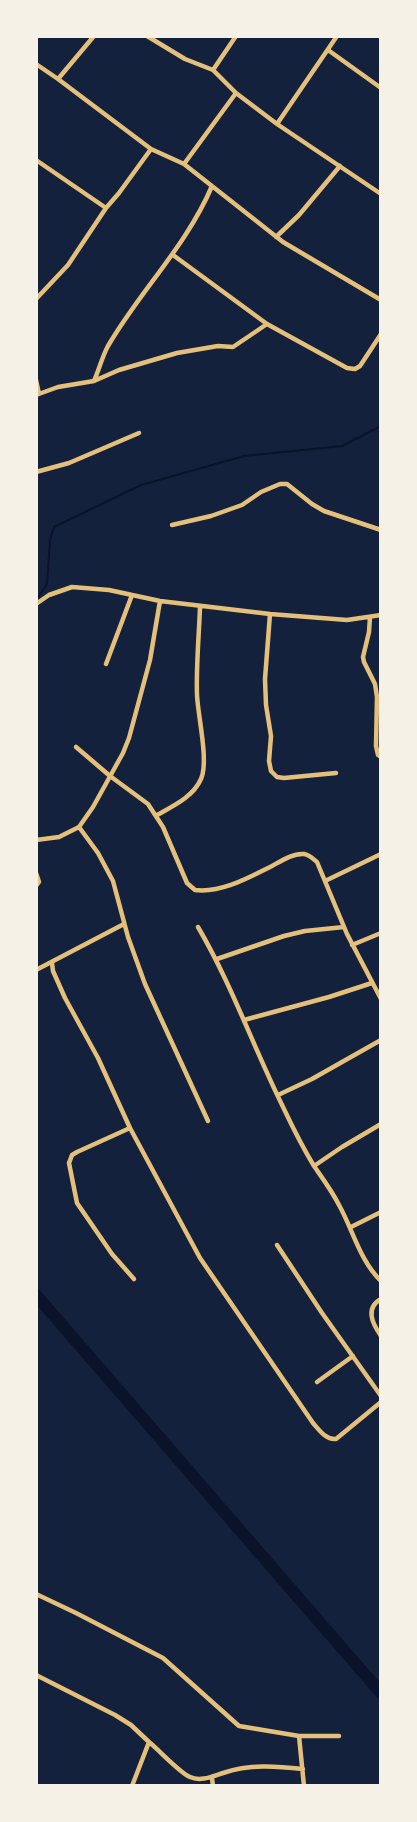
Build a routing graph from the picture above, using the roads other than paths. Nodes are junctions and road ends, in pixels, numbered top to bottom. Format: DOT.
graph roads {
  1 [pos="94,36"];
  2 [pos="147,36"];
  3 [pos="236,36"];
  4 [pos="337,36"];
  5 [pos="328,50"];
  6 [pos="36,64"];
  7 [pos="213,70"];
  8 [pos="58,79"];
  9 [pos="381,88"];
  10 [pos="236,93"];
  11 [pos="277,124"];
  12 [pos="151,148"];
  13 [pos="36,160"];
  14 [pos="184,164"];
  15 [pos="340,166"];
  16 [pos="212,186"];
  17 [pos="381,194"];
  18 [pos="106,208"];
  19 [pos="276,237"];
  20 [pos="173,255"];
  21 [pos="36,299"];
  22 [pos="381,300"];
  23 [pos="266,324"];
  24 [pos="381,334"];
  25 [pos="36,380"];
  26 [pos="94,382"];
  27 [pos="38,395"];
  28 [pos="139,433"];
  29 [pos="36,472"];
  30 [pos="172,525"];
  31 [pos="381,530"];
  32 [pos="132,595"];
  33 [pos="160,601"];
  34 [pos="37,604"];
  35 [pos="200,607"];
  36 [pos="270,614"];
  37 [pos="381,615"];
  38 [pos="370,618"];
  39 [pos="106,664"];
  40 [pos="76,747"];
  41 [pos="381,757"];
  42 [pos="336,773"];
  43 [pos="110,776"];
  44 [pos="157,815"];
  45 [pos="79,828"];
  46 [pos="36,840"];
  47 [pos="381,854"];
  48 [pos="36,873"];
  49 [pos="325,881"];
  50 [pos="36,886"];
  51 [pos="124,924"];
  52 [pos="198,927"];
  53 [pos="344,927"];
  54 [pos="381,933"];
  55 [pos="352,945"];
  56 [pos="216,958"];
  57 [pos="52,962"];
  58 [pos="36,970"];
  59 [pos="372,983"];
  60 [pos="381,1000"];
  61 [pos="244,1020"];
  62 [pos="381,1040"];
  63 [pos="278,1095"];
  64 [pos="208,1121"];
  65 [pos="381,1124"];
  66 [pos="130,1128"];
  67 [pos="314,1166"];
  68 [pos="381,1212"];
  69 [pos="351,1227"];
  70 [pos="277,1245"];
  71 [pos="134,1279"];
  72 [pos="381,1281"];
  73 [pos="381,1298"];
  74 [pos="381,1336"];
  75 [pos="353,1356"];
  76 [pos="317,1382"];
  77 [pos="381,1396"];
  78 [pos="381,1402"];
  79 [pos="36,1594"];
  80 [pos="36,1675"];
  81 [pos="300,1736"];
  82 [pos="339,1736"];
  83 [pos="149,1742"];
  84 [pos="303,1769"];
  85 [pos="212,1778"];
  86 [pos="132,1786"];
  87 [pos="213,1786"];
  88 [pos="304,1786"];
  1 -- 8 [label="street"];
  2 -- 7 [label="street"];
  3 -- 7 [label="street"];
  4 -- 5 [label="street"];
  5 -- 9 [label="street"];
  5 -- 11 [label="street"];
  6 -- 8 [label="street"];
  7 -- 10 [label="street"];
  8 -- 12 [label="street"];
  10 -- 11 [label="street"];
  10 -- 14 [label="street"];
  11 -- 15 [label="street"];
  12 -- 14 [label="street"];
  12 -- 18 [label="street"];
  13 -- 18 [label="street"];
  14 -- 16 [label="street"];
  15 -- 17 [label="street"];
  15 -- 19 [label="street"];
  16 -- 19 [label="street"];
  16 -- 20 [label="street"];
  18 -- 21 [label="street"];
  19 -- 22 [label="street"];
  20 -- 23 [label="street"];
  20 -- 26 [label="street"];
  23 -- 24 [label="street"];
  23 -- 26 [label="street"];
  25 -- 27 [label="street"];
  26 -- 27 [label="street"];
  28 -- 29 [label="street"];
  30 -- 31 [label="street"];
  32 -- 33 [label="street"];
  32 -- 34 [label="street"];
  32 -- 39 [label="street"];
  33 -- 35 [label="street"];
  33 -- 43 [label="street"];
  35 -- 36 [label="street"];
  35 -- 44 [label="street"];
  36 -- 38 [label="street"];
  36 -- 42 [label="street"];
  37 -- 38 [label="street"];
  38 -- 41 [label="street"];
  40 -- 43 [label="street"];
  43 -- 44 [label="street"];
  43 -- 45 [label="street"];
  44 -- 49 [label="street"];
  45 -- 46 [label="street"];
  45 -- 51 [label="street"];
  47 -- 49 [label="street"];
  48 -- 50 [label="street"];
  49 -- 53 [label="street"];
  51 -- 57 [label="street"];
  51 -- 64 [label="street"];
  52 -- 56 [label="street"];
  53 -- 55 [label="street"];
  53 -- 56 [label="street"];
  54 -- 55 [label="street"];
  55 -- 59 [label="street"];
  56 -- 61 [label="street"];
  57 -- 58 [label="street"];
  57 -- 66 [label="street"];
  59 -- 60 [label="street"];
  59 -- 61 [label="street"];
  61 -- 63 [label="street"];
  62 -- 63 [label="street"];
  63 -- 67 [label="street"];
  65 -- 67 [label="street"];
  66 -- 71 [label="street"];
  66 -- 78 [label="street"];
  67 -- 69 [label="street"];
  68 -- 69 [label="street"];
  69 -- 72 [label="street"];
  70 -- 75 [label="street"];
  73 -- 74 [label="street"];
  75 -- 76 [label="street"];
  75 -- 77 [label="street"];
  79 -- 81 [label="street"];
  80 -- 83 [label="street"];
  81 -- 82 [label="street"];
  81 -- 84 [label="street"];
  83 -- 85 [label="street"];
  83 -- 86 [label="street"];
  84 -- 85 [label="street"];
  84 -- 88 [label="street"];
  85 -- 87 [label="street"];
}
